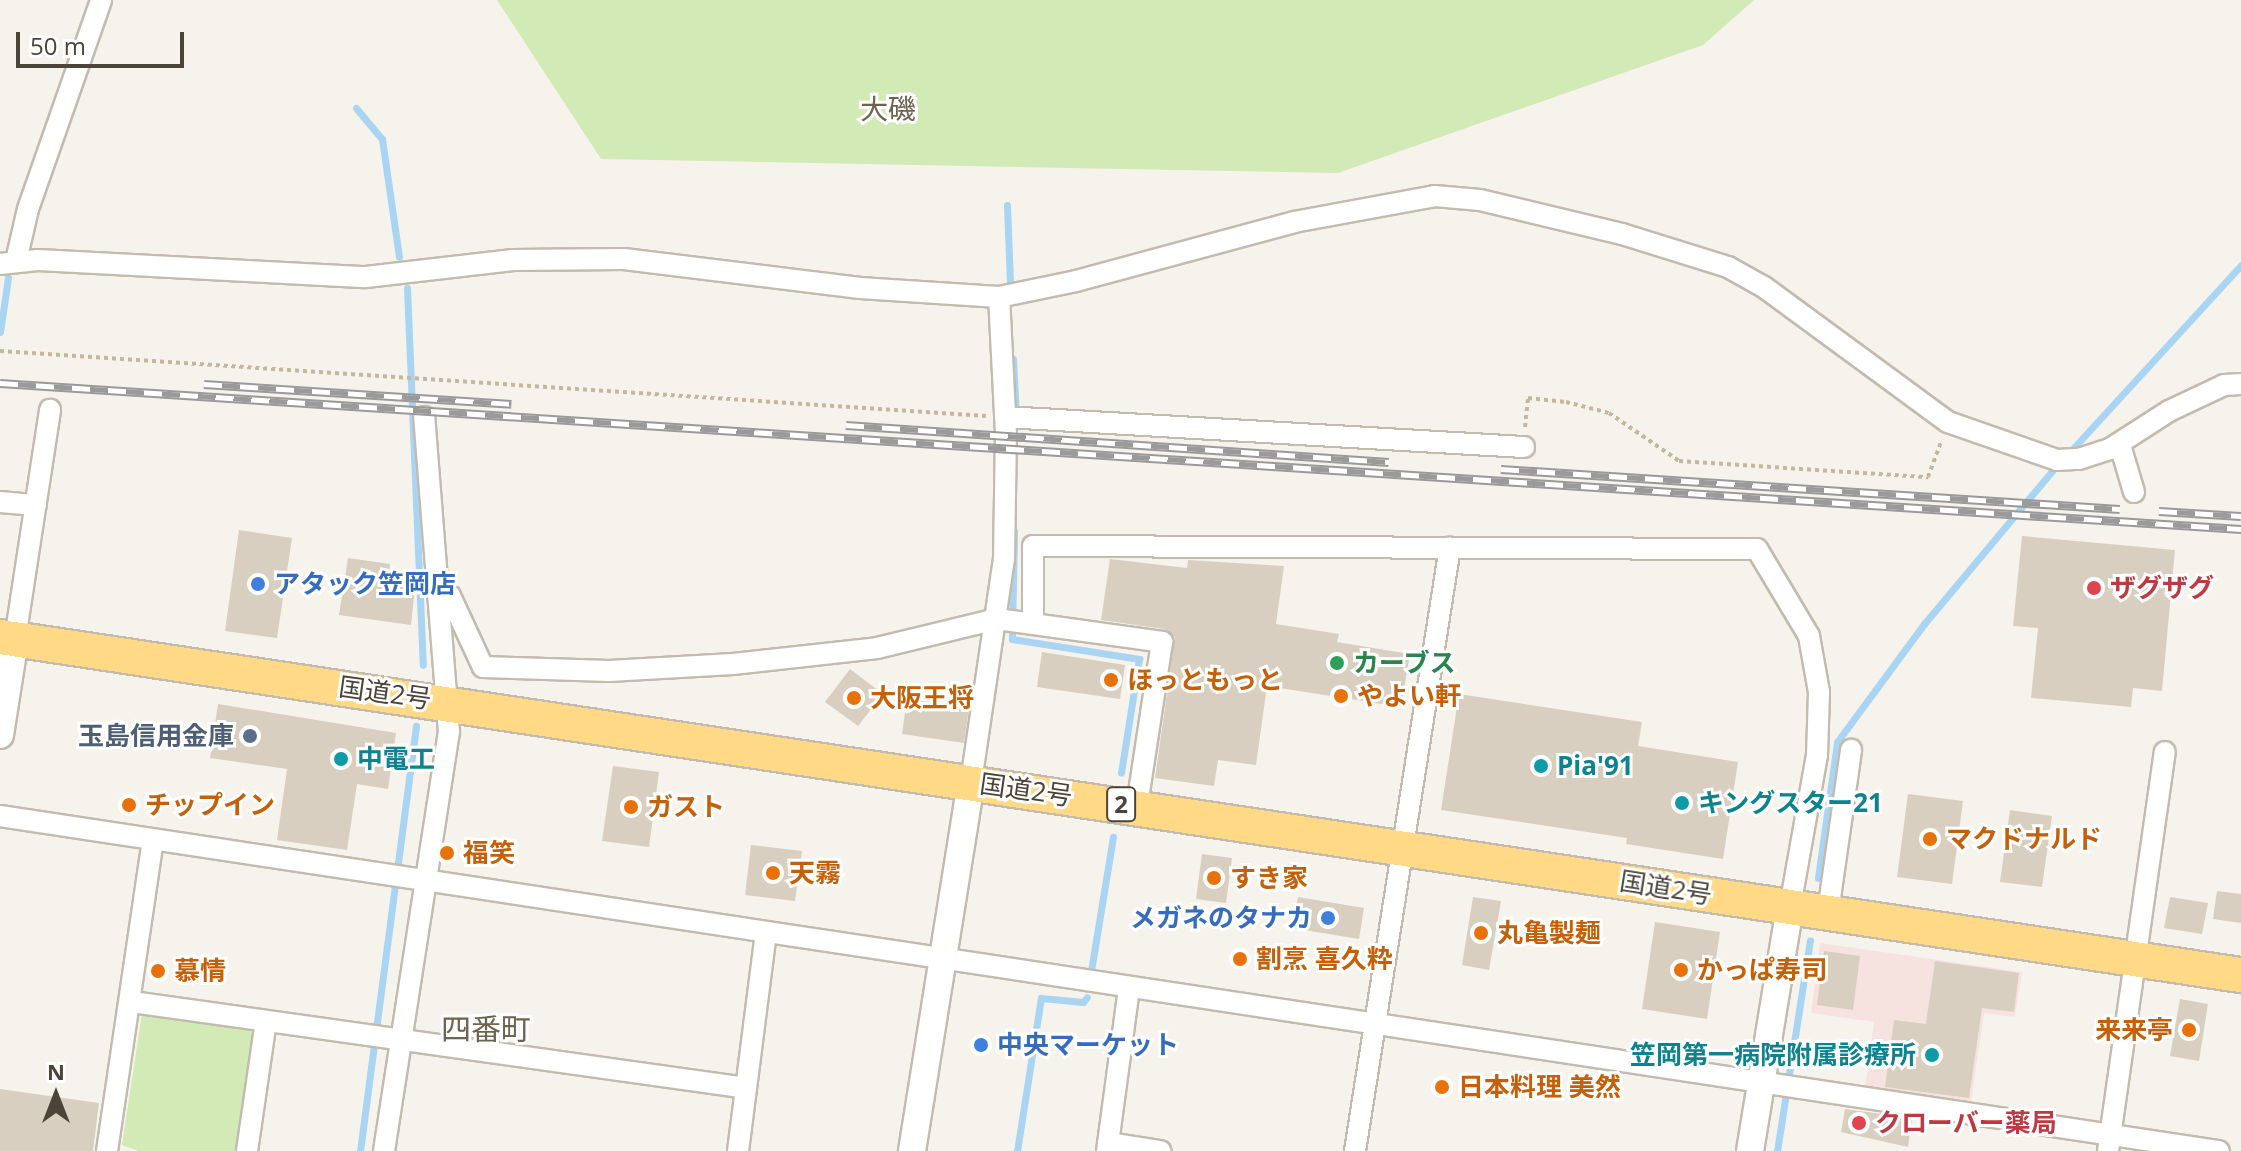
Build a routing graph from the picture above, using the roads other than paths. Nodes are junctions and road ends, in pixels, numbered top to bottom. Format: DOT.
graph roads {
  1 [pos="101,0"];
  2 [pos="8,262"];
  3 [pos="999,297"];
  4 [pos="2241,384"];
  5 [pos="50,410"];
  6 [pos="424,417"];
  7 [pos="1013,418"];
  8 [pos="2120,445"];
  9 [pos="1524,447"];
  10 [pos="2134,492"];
  11 [pos="0,502"];
  12 [pos="36,505"];
  13 [pos="1450,547"];
  14 [pos="439,589"];
  15 [pos="1014,619"];
  16 [pos="8,638"];
  17 [pos="448,702"];
  18 [pos="0,735"];
  19 [pos="1851,750"];
  20 [pos="2165,752"];
  21 [pos="971,782"];
  22 [pos="1137,806"];
  23 [pos="0,816"];
  24 [pos="153,841"];
  25 [pos="1402,848"];
  26 [pos="420,881"];
  27 [pos="1790,906"];
  28 [pos="1828,912"];
  29 [pos="766,933"];
  30 [pos="2138,959"];
  31 [pos="940,960"];
  32 [pos="2241,975"];
  33 [pos="1129,989"];
  34 [pos="132,1002"];
  35 [pos="266,1021"];
  36 [pos="1371,1026"];
  37 [pos="393,1037"];
  38 [pos="1778,1087"];
  39 [pos="746,1088"];
  40 [pos="2109,1143"];
  41 [pos="1107,1147"];
  42 [pos="107,1151"];
  43 [pos="247,1151"];
  44 [pos="384,1151"];
  45 [pos="738,1151"];
  46 [pos="912,1151"];
  47 [pos="1160,1151"];
  48 [pos="1355,1151"];
  49 [pos="1750,1151"];
  50 [pos="2219,1151"];
  1 -- 2 [label="street"];
  2 -- 3 [label="street"];
  3 -- 7 [label="street"];
  3 -- 8 [label="street"];
  4 -- 8 [label="street"];
  5 -- 12 [label="street"];
  6 -- 14 [label="street"];
  7 -- 9 [label="street"];
  7 -- 15 [label="street"];
  8 -- 10 [label="street"];
  11 -- 12 [label="street"];
  12 -- 16 [label="street"];
  13 -- 15 [label="street"];
  13 -- 25 [label="street"];
  13 -- 27 [label="street"];
  14 -- 15 [label="street"];
  14 -- 17 [label="street"];
  15 -- 21 [label="street"];
  15 -- 22 [label="street"];
  16 -- 17 [label="highway, 国道2号 / 2"];
  16 -- 18 [label="street"];
  17 -- 21 [label="highway, 国道2号 / 2"];
  17 -- 26 [label="street"];
  19 -- 28 [label="street"];
  20 -- 30 [label="street"];
  21 -- 22 [label="highway, 国道2号 / 2"];
  21 -- 31 [label="street"];
  22 -- 25 [label="highway, 国道2号 / 2"];
  23 -- 24 [label="street"];
  24 -- 26 [label="street"];
  24 -- 34 [label="street"];
  25 -- 27 [label="highway, 国道2号 / 2"];
  25 -- 36 [label="street"];
  26 -- 29 [label="street"];
  26 -- 37 [label="street"];
  27 -- 28 [label="highway, 国道2号 / 2"];
  27 -- 38 [label="street"];
  28 -- 30 [label="highway, 国道2号 / 2"];
  29 -- 31 [label="street"];
  29 -- 39 [label="street"];
  30 -- 32 [label="highway, 国道2号 / 2"];
  30 -- 40 [label="street"];
  31 -- 33 [label="street"];
  31 -- 46 [label="street"];
  33 -- 36 [label="street"];
  33 -- 41 [label="street"];
  34 -- 35 [label="street"];
  34 -- 42 [label="street"];
  35 -- 37 [label="street"];
  35 -- 43 [label="street"];
  36 -- 38 [label="street"];
  36 -- 48 [label="street"];
  37 -- 39 [label="street"];
  37 -- 44 [label="street"];
  38 -- 40 [label="street"];
  38 -- 49 [label="street"];
  39 -- 45 [label="street"];
  40 -- 50 [label="street"];
  41 -- 47 [label="street"];
}
